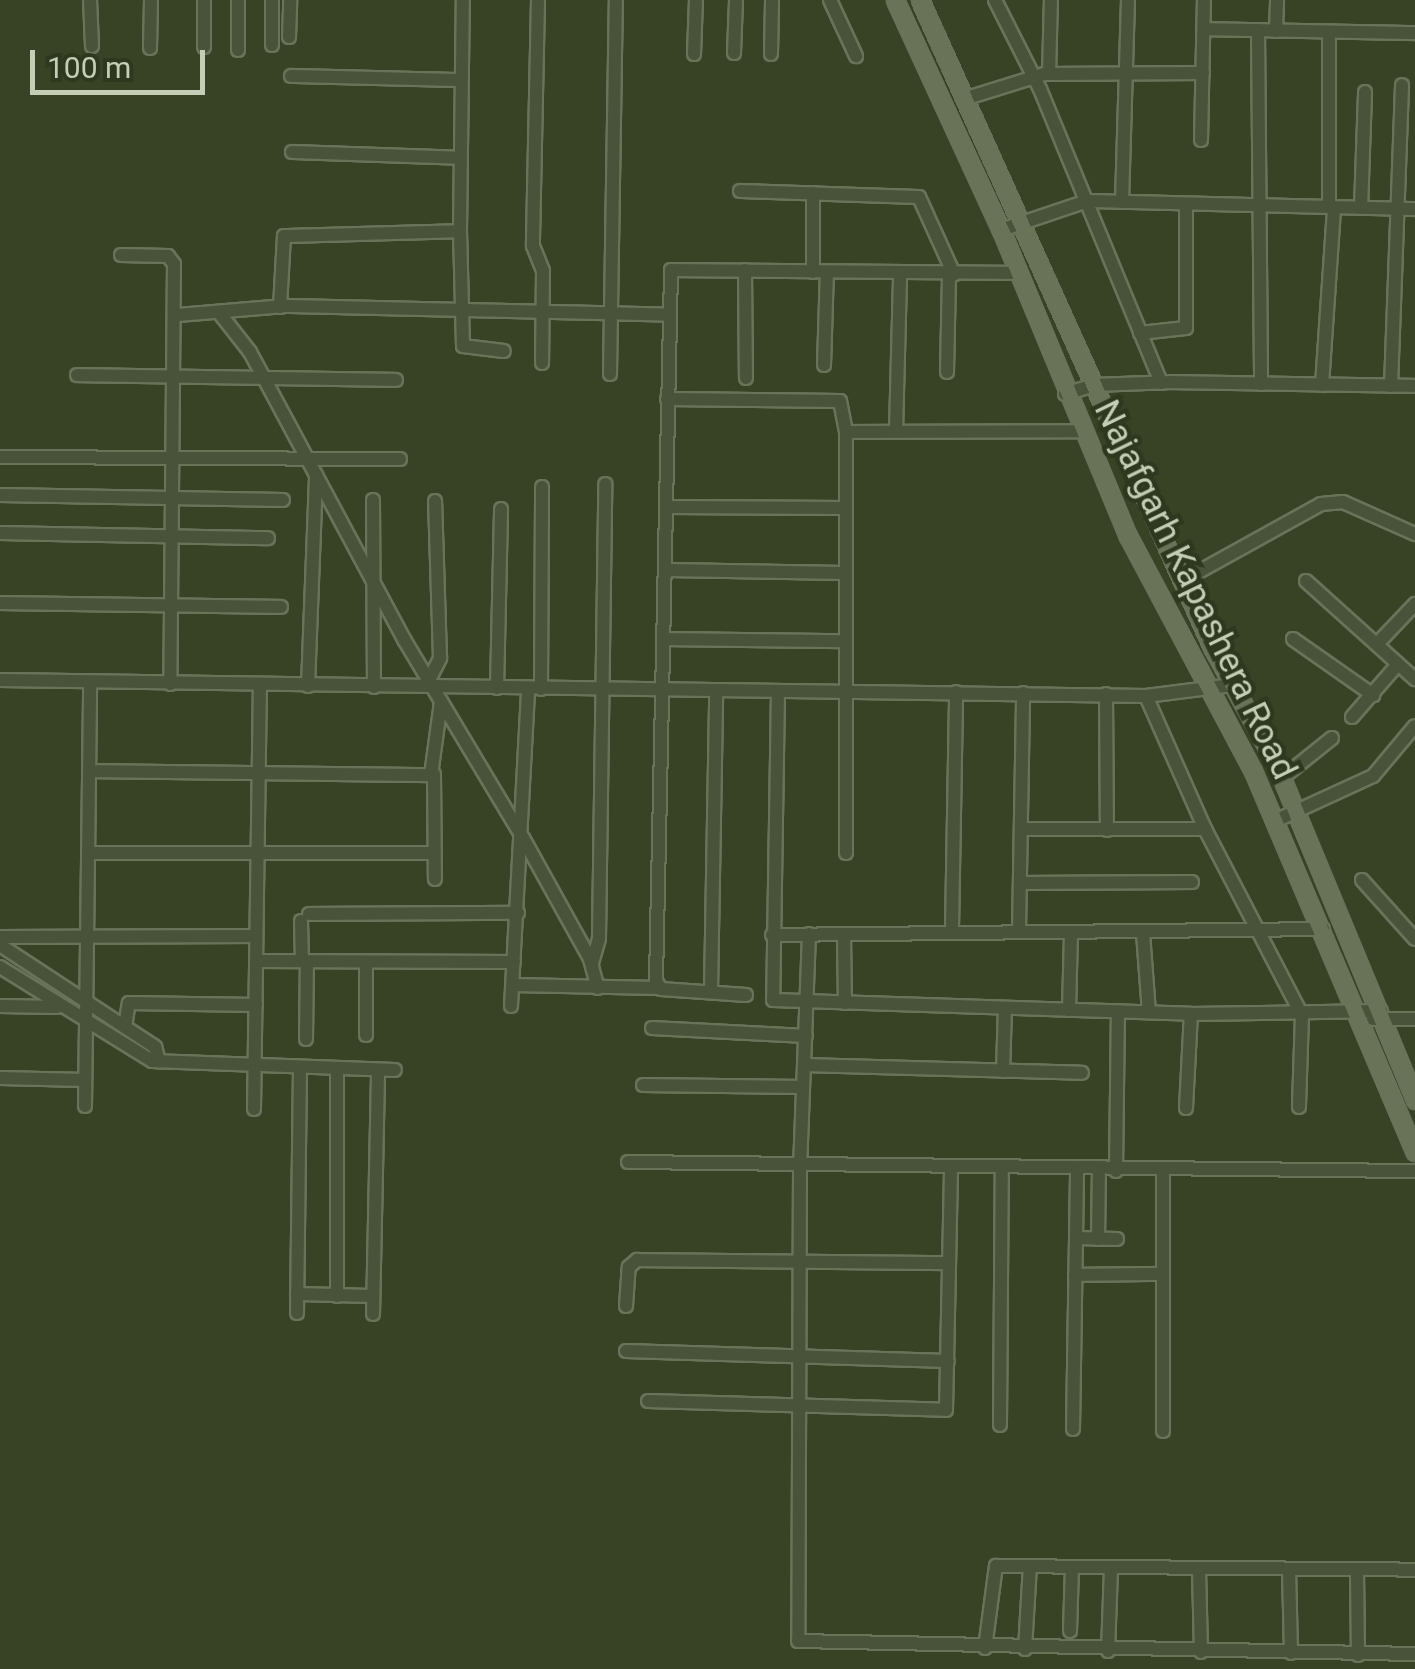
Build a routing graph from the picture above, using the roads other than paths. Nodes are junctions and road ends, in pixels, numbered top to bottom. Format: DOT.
graph roads {
  1 [pos="90,0"];
  2 [pos="151,0"];
  3 [pos="204,0"];
  4 [pos="238,0"];
  5 [pos="272,0"];
  6 [pos="290,0"];
  7 [pos="464,0"];
  8 [pos="538,0"];
  9 [pos="616,0"];
  10 [pos="696,0"];
  11 [pos="736,0"];
  12 [pos="772,0"];
  13 [pos="830,0"];
  14 [pos="895,0"];
  15 [pos="920,0"];
  16 [pos="995,0"];
  17 [pos="1051,0"];
  18 [pos="1128,0"];
  19 [pos="1204,0"];
  20 [pos="1277,0"];
  21 [pos="1204,29"];
  22 [pos="1258,30"];
  23 [pos="1276,30"];
  24 [pos="1328,33"];
  25 [pos="1415,33"];
  26 [pos="290,37"];
  27 [pos="272,45"];
  28 [pos="92,46"];
  29 [pos="150,48"];
  30 [pos="204,48"];
  31 [pos="238,50"];
  32 [pos="694,54"];
  33 [pos="734,54"];
  34 [pos="772,54"];
  35 [pos="856,56"];
  36 [pos="1203,72"];
  37 [pos="1048,74"];
  38 [pos="1126,74"];
  39 [pos="1033,75"];
  40 [pos="290,76"];
  41 [pos="460,80"];
  42 [pos="1402,85"];
  43 [pos="1364,92"];
  44 [pos="967,98"];
  45 [pos="1201,140"];
  46 [pos="292,152"];
  47 [pos="460,158"];
  48 [pos="740,192"];
  49 [pos="813,193"];
  50 [pos="1084,202"];
  51 [pos="1122,202"];
  52 [pos="1186,204"];
  53 [pos="1260,206"];
  54 [pos="1331,207"];
  55 [pos="1362,208"];
  56 [pos="1398,208"];
  57 [pos="1415,209"];
  58 [pos="1021,222"];
  59 [pos="1002,230"];
  60 [pos="460,231"];
  61 [pos="121,255"];
  62 [pos="745,270"];
  63 [pos="820,272"];
  64 [pos="900,274"];
  65 [pos="952,274"];
  66 [pos="1019,274"];
  67 [pos="280,306"];
  68 [pos="463,308"];
  69 [pos="542,308"];
  70 [pos="611,311"];
  71 [pos="178,315"];
  72 [pos="222,315"];
  73 [pos="668,315"];
  74 [pos="1140,333"];
  75 [pos="504,351"];
  76 [pos="542,363"];
  77 [pos="824,365"];
  78 [pos="947,372"];
  79 [pos="610,374"];
  80 [pos="77,375"];
  81 [pos="176,377"];
  82 [pos="261,378"];
  83 [pos="746,378"];
  84 [pos="396,380"];
  85 [pos="1161,382"];
  86 [pos="1094,384"];
  87 [pos="1261,384"];
  88 [pos="1322,385"];
  89 [pos="1391,386"];
  90 [pos="1415,386"];
  91 [pos="1065,394"];
  92 [pos="666,399"];
  93 [pos="896,431"];
  94 [pos="1082,431"];
  95 [pos="846,432"];
  96 [pos="0,456"];
  97 [pos="172,459"];
  98 [pos="304,459"];
  99 [pos="400,460"];
  100 [pos="316,475"];
  101 [pos="605,484"];
  102 [pos="542,487"];
  103 [pos="0,495"];
  104 [pos="170,495"];
  105 [pos="283,500"];
  106 [pos="374,500"];
  107 [pos="434,501"];
  108 [pos="666,507"];
  109 [pos="844,508"];
  110 [pos="501,509"];
  111 [pos="0,533"];
  112 [pos="1415,534"];
  113 [pos="170,535"];
  114 [pos="268,538"];
  115 [pos="668,570"];
  116 [pos="844,573"];
  117 [pos="372,579"];
  118 [pos="1182,581"];
  119 [pos="1306,581"];
  120 [pos="0,603"];
  121 [pos="1415,604"];
  122 [pos="171,605"];
  123 [pos="281,607"];
  124 [pos="1293,638"];
  125 [pos="666,639"];
  126 [pos="841,641"];
  127 [pos="1378,643"];
  128 [pos="1398,664"];
  129 [pos="0,680"];
  130 [pos="1415,680"];
  131 [pos="90,684"];
  132 [pos="170,684"];
  133 [pos="1232,685"];
  134 [pos="260,686"];
  135 [pos="308,686"];
  136 [pos="374,687"];
  137 [pos="496,688"];
  138 [pos="435,689"];
  139 [pos="534,689"];
  140 [pos="1214,690"];
  141 [pos="603,691"];
  142 [pos="716,691"];
  143 [pos="663,692"];
  144 [pos="778,692"];
  145 [pos="845,692"];
  146 [pos="956,692"];
  147 [pos="1023,692"];
  148 [pos="1106,694"];
  149 [pos="1373,694"];
  150 [pos="1146,696"];
  151 [pos="1352,717"];
  152 [pos="1415,726"];
  153 [pos="1332,738"];
  154 [pos="89,771"];
  155 [pos="259,772"];
  156 [pos="434,774"];
  157 [pos="1282,778"];
  158 [pos="1296,810"];
  159 [pos="1275,821"];
  160 [pos="1206,829"];
  161 [pos="1021,830"];
  162 [pos="1107,830"];
  163 [pos="524,838"];
  164 [pos="88,853"];
  165 [pos="258,853"];
  166 [pos="434,853"];
  167 [pos="846,853"];
  168 [pos="434,879"];
  169 [pos="1362,880"];
  170 [pos="1192,882"];
  171 [pos="1022,883"];
  172 [pos="518,913"];
  173 [pos="952,929"];
  174 [pos="1020,930"];
  175 [pos="1323,930"];
  176 [pos="87,932"];
  177 [pos="1143,933"];
  178 [pos="810,934"];
  179 [pos="844,934"];
  180 [pos="1072,934"];
  181 [pos="1257,934"];
  182 [pos="772,935"];
  183 [pos="256,936"];
  184 [pos="0,937"];
  185 [pos="1415,938"];
  186 [pos="0,945"];
  187 [pos="256,961"];
  188 [pos="304,961"];
  189 [pos="366,962"];
  190 [pos="514,962"];
  191 [pos="592,963"];
  192 [pos="0,967"];
  193 [pos="512,985"];
  194 [pos="598,988"];
  195 [pos="659,988"];
  196 [pos="711,990"];
  197 [pos="746,995"];
  198 [pos="86,1000"];
  199 [pos="808,1002"];
  200 [pos="845,1004"];
  201 [pos="256,1005"];
  202 [pos="0,1006"];
  203 [pos="511,1006"];
  204 [pos="60,1007"];
  205 [pos="1005,1010"];
  206 [pos="1070,1010"];
  207 [pos="1118,1012"];
  208 [pos="1149,1012"];
  209 [pos="1191,1014"];
  210 [pos="1383,1015"];
  211 [pos="1302,1016"];
  212 [pos="1362,1016"];
  213 [pos="1415,1018"];
  214 [pos="86,1023"];
  215 [pos="125,1028"];
  216 [pos="652,1028"];
  217 [pos="366,1035"];
  218 [pos="806,1036"];
  219 [pos="306,1039"];
  220 [pos="159,1062"];
  221 [pos="804,1065"];
  222 [pos="254,1066"];
  223 [pos="300,1068"];
  224 [pos="337,1069"];
  225 [pos="378,1070"];
  226 [pos="395,1070"];
  227 [pos="1003,1070"];
  228 [pos="1082,1073"];
  229 [pos="0,1078"];
  230 [pos="85,1080"];
  231 [pos="643,1085"];
  232 [pos="803,1087"];
  233 [pos="1415,1100"];
  234 [pos="86,1106"];
  235 [pos="1299,1107"];
  236 [pos="1186,1108"];
  237 [pos="254,1110"];
  238 [pos="1415,1152"];
  239 [pos="628,1162"];
  240 [pos="800,1166"];
  241 [pos="1002,1169"];
  242 [pos="950,1170"];
  243 [pos="1163,1170"];
  244 [pos="1076,1171"];
  245 [pos="1099,1171"];
  246 [pos="1116,1171"];
  247 [pos="1415,1171"];
  248 [pos="1076,1238"];
  249 [pos="1098,1238"];
  250 [pos="1117,1239"];
  251 [pos="800,1260"];
  252 [pos="949,1263"];
  253 [pos="1163,1274"];
  254 [pos="1075,1275"];
  255 [pos="296,1294"];
  256 [pos="337,1296"];
  257 [pos="373,1296"];
  258 [pos="626,1306"];
  259 [pos="297,1312"];
  260 [pos="373,1314"];
  261 [pos="626,1351"];
  262 [pos="800,1358"];
  263 [pos="948,1361"];
  264 [pos="648,1402"];
  265 [pos="798,1404"];
  266 [pos="1000,1425"];
  267 [pos="1073,1429"];
  268 [pos="1163,1431"];
  269 [pos="1030,1566"];
  270 [pos="1072,1567"];
  271 [pos="1111,1568"];
  272 [pos="1200,1570"];
  273 [pos="1289,1570"];
  274 [pos="1415,1570"];
  275 [pos="1357,1572"];
  276 [pos="1070,1631"];
  277 [pos="985,1648"];
  278 [pos="1025,1649"];
  279 [pos="1108,1651"];
  280 [pos="1201,1652"];
  281 [pos="1291,1654"];
  282 [pos="1415,1654"];
  283 [pos="1358,1655"];
  1 -- 28 [label="street"];
  2 -- 29 [label="street"];
  3 -- 30 [label="street"];
  4 -- 31 [label="street"];
  5 -- 27 [label="street"];
  6 -- 26 [label="street"];
  7 -- 41 [label="street"];
  8 -- 69 [label="street"];
  9 -- 70 [label="street"];
  10 -- 32 [label="street"];
  11 -- 33 [label="street"];
  12 -- 34 [label="street"];
  13 -- 35 [label="street"];
  14 -- 59 [label="main road, Najafgarh Kapashera Road"];
  15 -- 44 [label="main road, Najafgarh Kapashera Road"];
  16 -- 39 [label="street"];
  17 -- 37 [label="street"];
  18 -- 38 [label="street"];
  19 -- 21 [label="street"];
  20 -- 23 [label="street"];
  21 -- 22 [label="street"];
  21 -- 36 [label="street"];
  22 -- 23 [label="street"];
  22 -- 53 [label="street"];
  23 -- 24 [label="street"];
  24 -- 25 [label="street"];
  24 -- 54 [label="street"];
  36 -- 38 [label="street"];
  36 -- 45 [label="street"];
  37 -- 38 [label="street"];
  37 -- 39 [label="street"];
  38 -- 51 [label="street"];
  39 -- 44 [label="street"];
  39 -- 50 [label="street"];
  40 -- 41 [label="street"];
  41 -- 47 [label="street"];
  42 -- 56 [label="street"];
  43 -- 55 [label="street"];
  44 -- 58 [label="main road, Najafgarh Kapashera Road"];
  46 -- 47 [label="street"];
  47 -- 60 [label="street"];
  48 -- 49 [label="street"];
  49 -- 63 [label="street"];
  49 -- 65 [label="street"];
  50 -- 51 [label="street"];
  50 -- 58 [label="street"];
  50 -- 74 [label="street"];
  51 -- 52 [label="street"];
  52 -- 53 [label="street"];
  52 -- 74 [label="street"];
  53 -- 54 [label="street"];
  53 -- 87 [label="street"];
  54 -- 55 [label="street"];
  54 -- 88 [label="street"];
  55 -- 56 [label="street"];
  56 -- 57 [label="street"];
  56 -- 89 [label="street"];
  58 -- 59 [label="street"];
  58 -- 86 [label="main road, Najafgarh Kapashera Road"];
  59 -- 66 [label="main road, Najafgarh Kapashera Road"];
  60 -- 67 [label="street"];
  60 -- 68 [label="street"];
  61 -- 71 [label="street"];
  62 -- 63 [label="street"];
  62 -- 73 [label="street"];
  62 -- 83 [label="street"];
  63 -- 64 [label="street"];
  63 -- 77 [label="street"];
  64 -- 65 [label="street"];
  64 -- 93 [label="street"];
  65 -- 66 [label="street"];
  65 -- 78 [label="street"];
  66 -- 91 [label="main road, Najafgarh Kapashera Road"];
  67 -- 68 [label="street"];
  67 -- 72 [label="street"];
  68 -- 69 [label="street"];
  68 -- 75 [label="street"];
  69 -- 70 [label="street"];
  69 -- 76 [label="street"];
  70 -- 73 [label="street"];
  70 -- 79 [label="street"];
  71 -- 72 [label="street"];
  71 -- 81 [label="street"];
  72 -- 82 [label="street"];
  73 -- 92 [label="street"];
  74 -- 85 [label="street"];
  80 -- 81 [label="street"];
  81 -- 82 [label="street"];
  81 -- 97 [label="street"];
  82 -- 84 [label="street"];
  82 -- 98 [label="street"];
  85 -- 86 [label="street"];
  85 -- 87 [label="street"];
  86 -- 91 [label="street"];
  86 -- 118 [label="main road, Najafgarh Kapashera Road"];
  87 -- 88 [label="street"];
  88 -- 89 [label="street"];
  89 -- 90 [label="street"];
  91 -- 94 [label="main road, Najafgarh Kapashera Road"];
  92 -- 95 [label="street"];
  92 -- 108 [label="street"];
  93 -- 94 [label="street"];
  93 -- 95 [label="street"];
  94 -- 140 [label="main road, Najafgarh Kapashera Road"];
  95 -- 109 [label="street"];
  96 -- 97 [label="street"];
  97 -- 98 [label="street"];
  97 -- 104 [label="street"];
  98 -- 99 [label="street"];
  98 -- 100 [label="street"];
  100 -- 117 [label="street"];
  100 -- 135 [label="street"];
  101 -- 141 [label="street"];
  102 -- 139 [label="street"];
  103 -- 104 [label="street"];
  104 -- 105 [label="street"];
  104 -- 113 [label="street"];
  106 -- 117 [label="street"];
  107 -- 138 [label="street"];
  108 -- 109 [label="street"];
  108 -- 115 [label="street"];
  109 -- 116 [label="street"];
  110 -- 137 [label="street"];
  111 -- 113 [label="street"];
  112 -- 118 [label="street"];
  113 -- 114 [label="street"];
  113 -- 122 [label="street"];
  115 -- 116 [label="street"];
  115 -- 125 [label="street"];
  116 -- 126 [label="street"];
  117 -- 136 [label="street"];
  117 -- 138 [label="street"];
  118 -- 133 [label="main road, Najafgarh Kapashera Road"];
  119 -- 127 [label="street"];
  120 -- 122 [label="street"];
  121 -- 127 [label="street"];
  122 -- 123 [label="street"];
  122 -- 132 [label="street"];
  124 -- 149 [label="street"];
  125 -- 126 [label="street"];
  125 -- 143 [label="street"];
  126 -- 145 [label="street"];
  127 -- 128 [label="street"];
  128 -- 130 [label="street"];
  128 -- 149 [label="street"];
  129 -- 131 [label="street"];
  131 -- 132 [label="street"];
  131 -- 154 [label="street"];
  132 -- 134 [label="street"];
  133 -- 140 [label="street"];
  133 -- 157 [label="main road, Najafgarh Kapashera Road"];
  134 -- 135 [label="street"];
  134 -- 155 [label="street"];
  135 -- 136 [label="street"];
  136 -- 138 [label="street"];
  137 -- 138 [label="street"];
  137 -- 139 [label="street"];
  138 -- 156 [label="street"];
  138 -- 163 [label="street"];
  139 -- 141 [label="street"];
  139 -- 163 [label="street"];
  140 -- 150 [label="street"];
  140 -- 159 [label="main road, Najafgarh Kapashera Road"];
  141 -- 143 [label="street"];
  141 -- 191 [label="street"];
  142 -- 143 [label="street"];
  142 -- 144 [label="street"];
  142 -- 196 [label="street"];
  143 -- 195 [label="street"];
  144 -- 145 [label="street"];
  144 -- 182 [label="street"];
  145 -- 146 [label="street"];
  145 -- 167 [label="street"];
  146 -- 147 [label="street"];
  146 -- 173 [label="street"];
  147 -- 148 [label="street"];
  147 -- 161 [label="street"];
  148 -- 150 [label="street"];
  148 -- 162 [label="street"];
  149 -- 151 [label="street"];
  150 -- 160 [label="street"];
  152 -- 158 [label="street"];
  153 -- 157 [label="street"];
  154 -- 155 [label="street"];
  154 -- 164 [label="street"];
  155 -- 156 [label="street"];
  155 -- 165 [label="street"];
  156 -- 166 [label="street"];
  157 -- 158 [label="main road, Najafgarh Kapashera Road"];
  158 -- 159 [label="street"];
  158 -- 210 [label="main road, Najafgarh Kapashera Road"];
  159 -- 175 [label="main road, Najafgarh Kapashera Road"];
  160 -- 162 [label="street"];
  160 -- 181 [label="street"];
  161 -- 162 [label="street"];
  161 -- 171 [label="street"];
  163 -- 172 [label="street"];
  163 -- 191 [label="street"];
  164 -- 165 [label="street"];
  164 -- 176 [label="street"];
  165 -- 166 [label="street"];
  165 -- 183 [label="street"];
  166 -- 168 [label="street"];
  169 -- 185 [label="street"];
  170 -- 171 [label="street"];
  171 -- 174 [label="street"];
  172 -- 188 [label="street"];
  172 -- 190 [label="street"];
  173 -- 174 [label="street"];
  173 -- 179 [label="street"];
  174 -- 180 [label="street"];
  175 -- 181 [label="street"];
  175 -- 212 [label="main road, Najafgarh Kapashera Road"];
  176 -- 183 [label="street"];
  176 -- 184 [label="street"];
  176 -- 198 [label="street"];
  177 -- 180 [label="street"];
  177 -- 181 [label="street"];
  177 -- 208 [label="street"];
  178 -- 179 [label="street"];
  178 -- 182 [label="street"];
  178 -- 199 [label="street"];
  179 -- 200 [label="street"];
  180 -- 206 [label="street"];
  181 -- 211 [label="street"];
  182 -- 199 [label="street"];
  183 -- 187 [label="street"];
  186 -- 198 [label="street"];
  187 -- 188 [label="street"];
  187 -- 201 [label="street"];
  188 -- 189 [label="street"];
  188 -- 219 [label="street"];
  189 -- 190 [label="street"];
  189 -- 217 [label="street"];
  190 -- 193 [label="street"];
  191 -- 194 [label="street"];
  192 -- 204 [label="street"];
  193 -- 194 [label="street"];
  193 -- 203 [label="street"];
  194 -- 195 [label="street"];
  195 -- 196 [label="street"];
  196 -- 197 [label="street"];
  198 -- 214 [label="street"];
  198 -- 215 [label="street"];
  199 -- 200 [label="street"];
  199 -- 218 [label="street"];
  200 -- 205 [label="street"];
  201 -- 215 [label="street"];
  201 -- 222 [label="street"];
  202 -- 204 [label="street"];
  204 -- 214 [label="street"];
  205 -- 206 [label="street"];
  205 -- 227 [label="street"];
  206 -- 207 [label="street"];
  207 -- 208 [label="street"];
  207 -- 246 [label="street"];
  208 -- 209 [label="street"];
  209 -- 211 [label="street"];
  209 -- 236 [label="street"];
  210 -- 212 [label="street"];
  210 -- 213 [label="street"];
  210 -- 233 [label="main road, Najafgarh Kapashera Road"];
  211 -- 212 [label="street"];
  211 -- 235 [label="street"];
  212 -- 238 [label="main road, Najafgarh Kapashera Road"];
  214 -- 220 [label="street"];
  214 -- 230 [label="street"];
  215 -- 220 [label="street"];
  216 -- 218 [label="street"];
  218 -- 221 [label="street"];
  220 -- 222 [label="street"];
  221 -- 227 [label="street"];
  221 -- 232 [label="street"];
  222 -- 223 [label="street"];
  222 -- 237 [label="street"];
  223 -- 224 [label="street"];
  223 -- 255 [label="street"];
  224 -- 225 [label="street"];
  224 -- 256 [label="street"];
  225 -- 226 [label="street"];
  225 -- 257 [label="street"];
  227 -- 228 [label="street"];
  229 -- 230 [label="street"];
  230 -- 234 [label="street"];
  231 -- 232 [label="street"];
  232 -- 240 [label="street"];
  239 -- 240 [label="street"];
  240 -- 242 [label="street"];
  240 -- 251 [label="street"];
  241 -- 242 [label="street"];
  241 -- 244 [label="street"];
  241 -- 266 [label="street"];
  242 -- 252 [label="street"];
  243 -- 246 [label="street"];
  243 -- 247 [label="street"];
  243 -- 253 [label="street"];
  244 -- 245 [label="street"];
  244 -- 248 [label="street"];
  245 -- 246 [label="street"];
  245 -- 249 [label="street"];
  248 -- 249 [label="street"];
  248 -- 254 [label="street"];
  249 -- 250 [label="street"];
  251 -- 252 [label="street"];
  251 -- 258 [label="street"];
  251 -- 262 [label="street"];
  252 -- 263 [label="street"];
  253 -- 254 [label="street"];
  253 -- 268 [label="street"];
  254 -- 267 [label="street"];
  255 -- 256 [label="street"];
  255 -- 259 [label="street"];
  256 -- 257 [label="street"];
  257 -- 260 [label="street"];
  261 -- 262 [label="street"];
  262 -- 263 [label="street"];
  262 -- 265 [label="street"];
  263 -- 265 [label="street"];
  264 -- 265 [label="street"];
  265 -- 277 [label="street"];
  269 -- 270 [label="street"];
  269 -- 277 [label="street"];
  269 -- 278 [label="street"];
  270 -- 271 [label="street"];
  270 -- 276 [label="street"];
  271 -- 272 [label="street"];
  271 -- 279 [label="street"];
  272 -- 273 [label="street"];
  272 -- 280 [label="street"];
  273 -- 275 [label="street"];
  273 -- 281 [label="street"];
  274 -- 275 [label="street"];
  275 -- 283 [label="street"];
  277 -- 278 [label="street"];
  278 -- 279 [label="street"];
  279 -- 280 [label="street"];
  280 -- 281 [label="street"];
  281 -- 283 [label="street"];
  282 -- 283 [label="street"];
}
